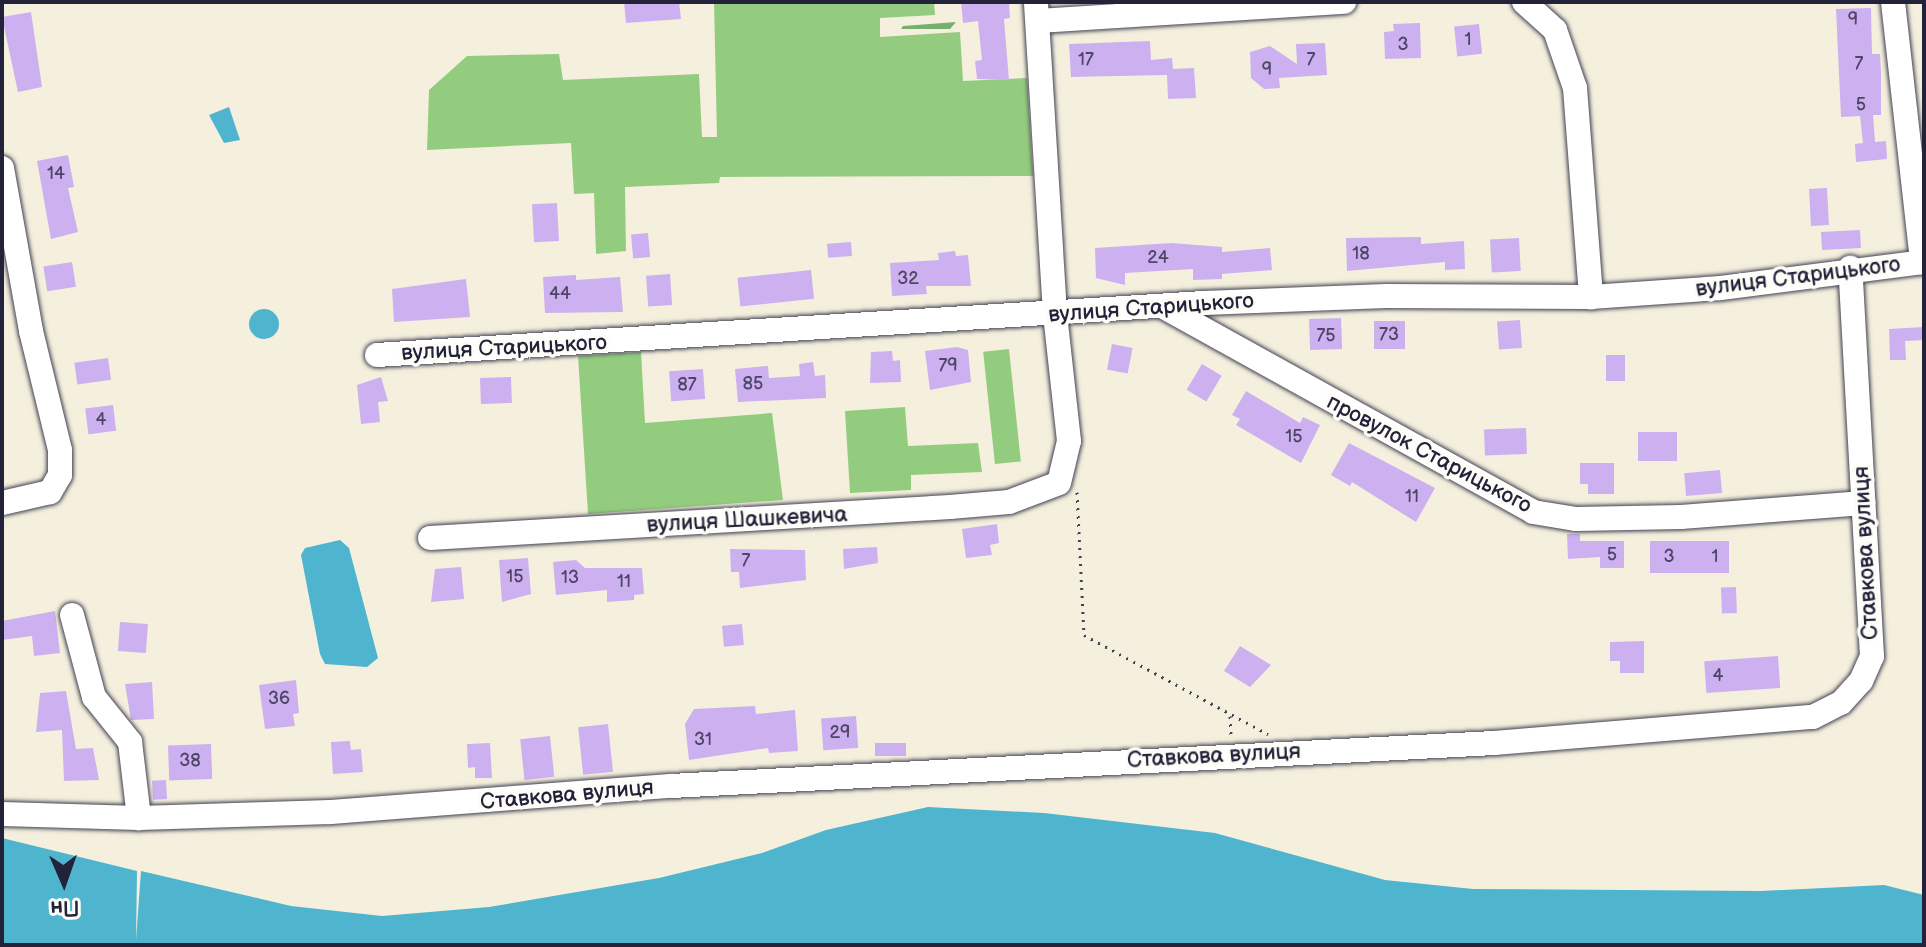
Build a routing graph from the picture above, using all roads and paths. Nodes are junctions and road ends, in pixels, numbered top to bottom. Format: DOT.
graph roads {
  1 [pos="1344,2"];
  2 [pos="1524,2"];
  3 [pos="1893,2"];
  4 [pos="1037,12"];
  5 [pos="2,168"];
  6 [pos="1923,262"];
  7 [pos="1850,268"];
  8 [pos="1591,297"];
  9 [pos="1204,303"];
  10 [pos="1162,306"];
  11 [pos="1055,314"];
  12 [pos="1202,329"];
  13 [pos="377,355"];
  14 [pos="1067,483"];
  15 [pos="2,503"];
  16 [pos="1863,503"];
  17 [pos="430,538"];
  18 [pos="72,615"];
  19 [pos="1271,735"];
  20 [pos="2,814"];
  21 [pos="139,818"];
  1 -- 4 [label="street"];
  2 -- 8 [label="street"];
  3 -- 6 [label="street"];
  4 -- 11 [label="street"];
  5 -- 15 [label="street"];
  6 -- 7 [label="street, вулиця Старицького"];
  7 -- 8 [label="street, вулиця Старицького"];
  7 -- 16 [label="street, Ставкова вулиця"];
  8 -- 9 [label="street, вулиця Старицького"];
  9 -- 10 [label="street, вулиця Старицького"];
  9 -- 12 [label="street"];
  10 -- 11 [label="street, вулиця Старицького"];
  10 -- 12 [label="street, провулок Старицького"];
  11 -- 13 [label="street, вулиця Старицького"];
  11 -- 14 [label="street"];
  12 -- 16 [label="street, провулок Старицького"];
  14 -- 17 [label="street, вулиця Шашкевича"];
  14 -- 19 [label="path"];
  16 -- 21 [label="street, Ставкова вулиця"];
  18 -- 21 [label="street"];
  20 -- 21 [label="street, Ставкова вулиця"];
}
